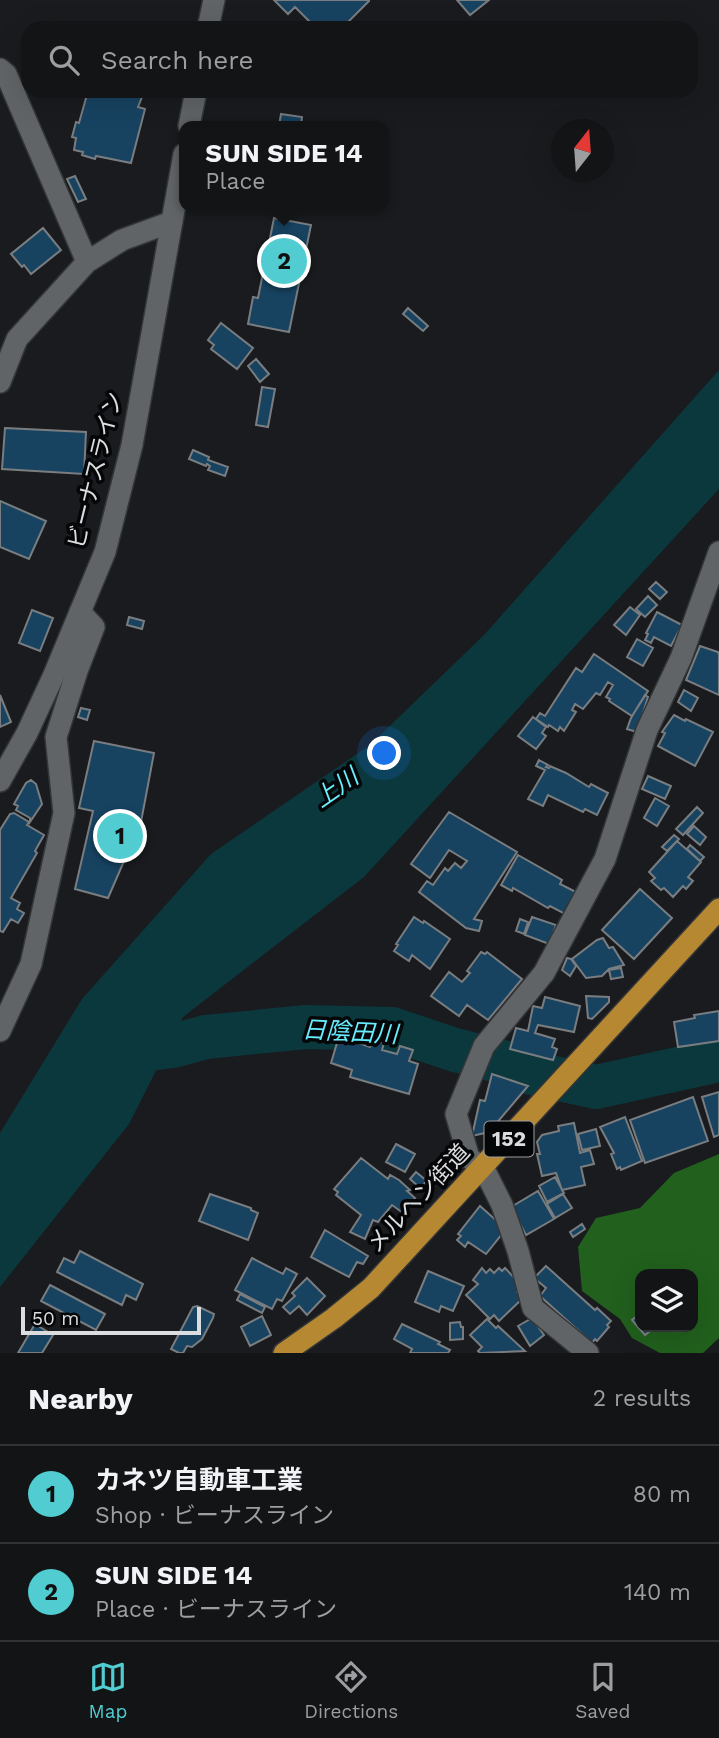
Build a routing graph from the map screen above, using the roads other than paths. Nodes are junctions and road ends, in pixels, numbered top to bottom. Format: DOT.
graph roads {
  1 [pos="214,0"];
  2 [pos="210,21"];
  3 [pos="0,69"];
  4 [pos="195,98"];
  5 [pos="191,121"];
  6 [pos="179,180"];
  7 [pos="171,222"];
  8 [pos="87,262"];
  9 [pos="0,382"];
  10 [pos="719,552"];
  11 [pos="80,612"];
  12 [pos="0,781"];
  13 [pos="719,909"];
  14 [pos="0,1031"];
  15 [pos="483,1167"];
  16 [pos="284,1353"];
  17 [pos="588,1353"];
  1 -- 2 [label="street"];
  3 -- 8 [label="street"];
  4 -- 5 [label="street"];
  6 -- 7 [label="street, ビーナスライン"];
  7 -- 8 [label="street"];
  7 -- 11 [label="street, ビーナスライン"];
  8 -- 9 [label="street"];
  10 -- 15 [label="street"];
  11 -- 12 [label="street, ビーナスライン"];
  11 -- 14 [label="street"];
  13 -- 15 [label="highway, メルヘン街道 / 152"];
  15 -- 16 [label="highway, メルヘン街道 / 152"];
  15 -- 17 [label="street"];
}
